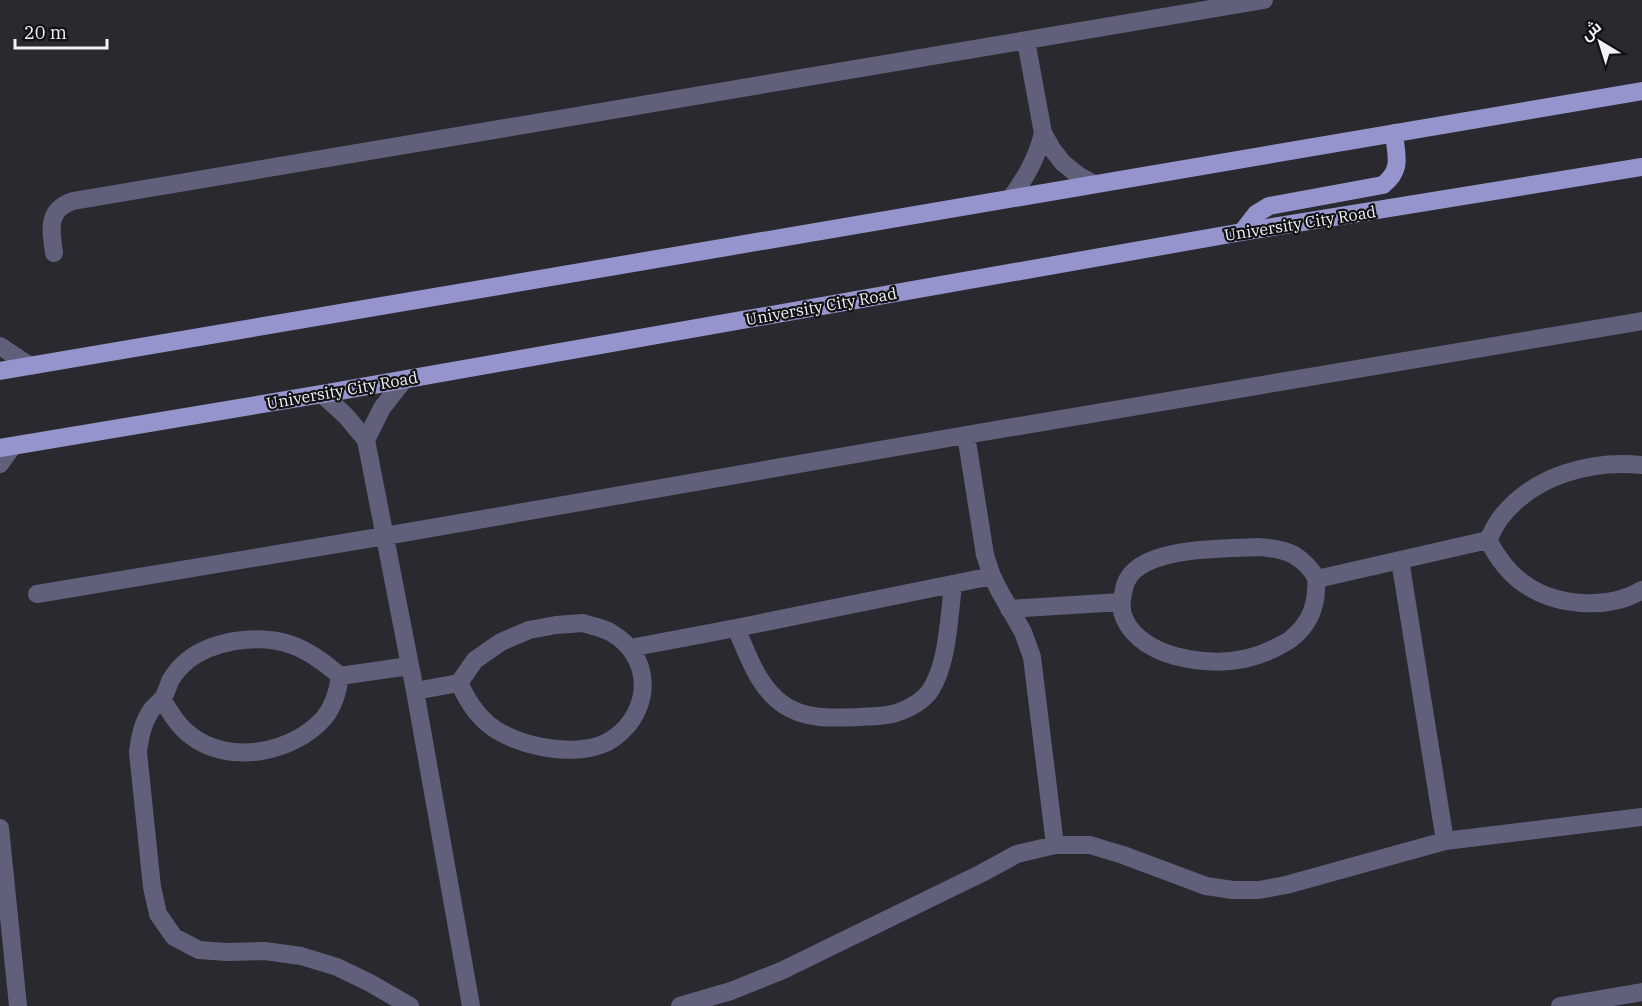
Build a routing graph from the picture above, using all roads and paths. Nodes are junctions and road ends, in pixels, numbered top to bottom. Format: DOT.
graph roads {
  1 [pos="1264,0"];
  2 [pos="1026,41"];
  3 [pos="1642,91"];
  4 [pos="1044,133"];
  5 [pos="1394,133"];
  6 [pos="1642,166"];
  7 [pos="1094,184"];
  8 [pos="1011,198"];
  9 [pos="1242,232"];
  10 [pos="54,253"];
  11 [pos="1642,321"];
  12 [pos="0,346"];
  13 [pos="30,366"];
  14 [pos="0,371"];
  15 [pos="404,380"];
  16 [pos="322,394"];
  17 [pos="966,435"];
  18 [pos="366,441"];
  19 [pos="6,447"];
  20 [pos="0,464"];
  21 [pos="1642,465"];
  22 [pos="385,536"];
  23 [pos="1488,540"];
  24 [pos="1400,561"];
  25 [pos="992,576"];
  26 [pos="1317,579"];
  27 [pos="953,585"];
  28 [pos="1642,590"];
  29 [pos="37,594"];
  30 [pos="1121,602"];
  31 [pos="1009,609"];
  32 [pos="736,628"];
  33 [pos="630,648"];
  34 [pos="409,666"];
  35 [pos="340,676"];
  36 [pos="459,683"];
  37 [pos="415,691"];
  38 [pos="162,699"];
  39 [pos="1642,817"];
  40 [pos="0,828"];
  41 [pos="1445,841"];
  42 [pos="1055,845"];
  43 [pos="1642,992"];
  44 [pos="18,1006"];
  45 [pos="410,1006"];
  46 [pos="471,1006"];
  47 [pos="680,1006"];
  48 [pos="1560,1006"];
  1 -- 2 [label="street"];
  2 -- 4 [label="street"];
  2 -- 10 [label="street"];
  3 -- 5 [label="main road"];
  4 -- 7 [label="street"];
  4 -- 8 [label="street"];
  5 -- 7 [label="main road"];
  5 -- 9 [label="main road"];
  6 -- 9 [label="main road, University City Road"];
  7 -- 8 [label="main road"];
  8 -- 13 [label="main road"];
  9 -- 15 [label="main road, University City Road"];
  11 -- 17 [label="street"];
  12 -- 13 [label="street"];
  13 -- 14 [label="main road"];
  15 -- 16 [label="main road, University City Road"];
  15 -- 18 [label="street"];
  16 -- 18 [label="street"];
  16 -- 19 [label="main road, University City Road"];
  17 -- 22 [label="street"];
  17 -- 25 [label="street"];
  18 -- 22 [label="street"];
  19 -- 20 [label="street"];
  21 -- 23 [label="street"];
  22 -- 29 [label="street"];
  22 -- 34 [label="street"];
  23 -- 24 [label="street"];
  23 -- 28 [label="street"];
  24 -- 26 [label="street"];
  24 -- 41 [label="street"];
  25 -- 27 [label="street"];
  25 -- 31 [label="street"];
  26 -- 30 [label="street"];
  26 -- 30 [label="street"];
  27 -- 32 [label="street"];
  27 -- 32 [label="street"];
  30 -- 31 [label="street"];
  31 -- 42 [label="street"];
  32 -- 33 [label="street"];
  33 -- 36 [label="street"];
  33 -- 36 [label="street"];
  34 -- 35 [label="street"];
  34 -- 37 [label="street"];
  35 -- 38 [label="street"];
  35 -- 38 [label="street"];
  36 -- 37 [label="street"];
  37 -- 46 [label="street"];
  38 -- 45 [label="street"];
  39 -- 41 [label="street"];
  40 -- 44 [label="street"];
  41 -- 42 [label="street"];
  42 -- 47 [label="street"];
  43 -- 48 [label="street"];
}
